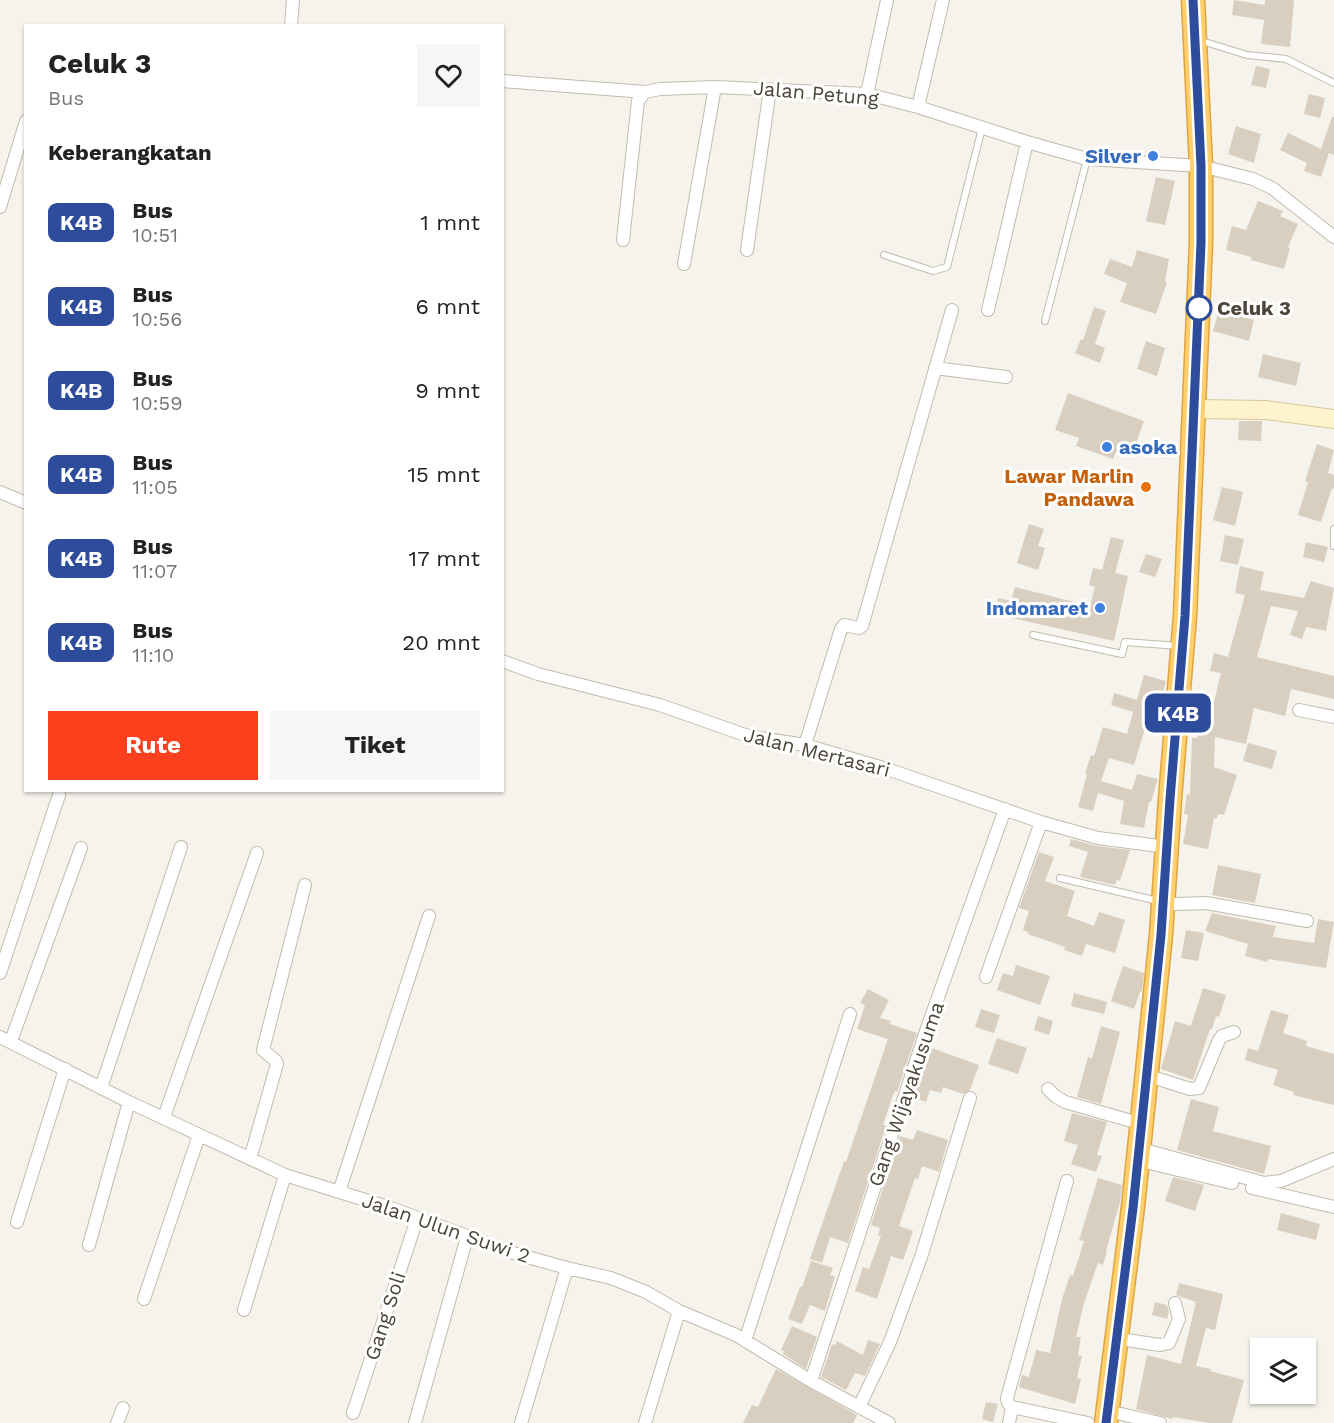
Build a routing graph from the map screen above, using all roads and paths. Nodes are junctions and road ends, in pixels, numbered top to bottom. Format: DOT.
graph roads {
  1 [pos="293,0"];
  2 [pos="887,0"];
  3 [pos="943,0"];
  4 [pos="1193,0"];
  5 [pos="291,24"];
  6 [pos="1195,42"];
  7 [pos="504,81"];
  8 [pos="1334,83"];
  9 [pos="715,87"];
  10 [pos="770,88"];
  11 [pos="645,92"];
  12 [pos="867,94"];
  13 [pos="918,106"];
  14 [pos="24,128"];
  15 [pos="982,128"];
  16 [pos="1027,142"];
  17 [pos="1087,159"];
  18 [pos="1201,166"];
  19 [pos="0,207"];
  20 [pos="1334,237"];
  21 [pos="623,240"];
  22 [pos="747,250"];
  23 [pos="884,255"];
  24 [pos="684,264"];
  25 [pos="952,310"];
  26 [pos="988,310"];
  27 [pos="1045,321"];
  28 [pos="934,368"];
  29 [pos="1005,377"];
  30 [pos="1195,409"];
  31 [pos="1334,419"];
  32 [pos="0,492"];
  33 [pos="24,502"];
  34 [pos="1334,529"];
  35 [pos="1334,546"];
  36 [pos="1033,635"];
  37 [pos="1183,646"];
  38 [pos="504,662"];
  39 [pos="1299,710"];
  40 [pos="1334,717"];
  41 [pos="805,745"];
  42 [pos="59,795"];
  43 [pos="1005,809"];
  44 [pos="1041,822"];
  45 [pos="181,847"];
  46 [pos="1167,847"];
  47 [pos="81,848"];
  48 [pos="258,853"];
  49 [pos="1060,878"];
  50 [pos="305,885"];
  51 [pos="1163,902"];
  52 [pos="429,916"];
  53 [pos="1307,921"];
  54 [pos="0,973"];
  55 [pos="986,977"];
  56 [pos="850,1014"];
  57 [pos="1234,1032"];
  58 [pos="5,1039"];
  59 [pos="65,1069"];
  60 [pos="1146,1076"];
  61 [pos="101,1088"];
  62 [pos="1048,1089"];
  63 [pos="970,1098"];
  64 [pos="129,1102"];
  65 [pos="164,1117"];
  66 [pos="1142,1124"];
  67 [pos="199,1136"];
  68 [pos="1138,1154"];
  69 [pos="250,1159"];
  70 [pos="1334,1159"];
  71 [pos="285,1175"];
  72 [pos="1067,1181"];
  73 [pos="339,1192"];
  74 [pos="1334,1207"];
  75 [pos="417,1219"];
  76 [pos="17,1222"];
  77 [pos="467,1237"];
  78 [pos="89,1245"];
  79 [pos="567,1268"];
  80 [pos="144,1299"];
  81 [pos="1175,1303"];
  82 [pos="244,1310"];
  83 [pos="680,1311"];
  84 [pos="1121,1339"];
  85 [pos="745,1341"];
  86 [pos="811,1381"];
  87 [pos="859,1407"];
  88 [pos="1012,1407"];
  89 [pos="123,1408"];
  90 [pos="353,1413"];
  91 [pos="1107,1417"];
  92 [pos="117,1423"];
  93 [pos="415,1423"];
  94 [pos="521,1423"];
  95 [pos="645,1423"];
  96 [pos="889,1423"];
  97 [pos="1009,1423"];
  98 [pos="1088,1423"];
  99 [pos="1160,1423"];
  1 -- 5 [label="street"];
  2 -- 12 [label="street"];
  3 -- 13 [label="street"];
  4 -- 6 [label="highway"];
  6 -- 8 [label="lane"];
  6 -- 18 [label="highway"];
  7 -- 11 [label="street, Jalan Petung"];
  9 -- 10 [label="street, Jalan Petung"];
  9 -- 11 [label="street, Jalan Petung"];
  9 -- 24 [label="street"];
  10 -- 12 [label="street, Jalan Petung"];
  10 -- 22 [label="street"];
  11 -- 21 [label="street"];
  12 -- 13 [label="street, Jalan Petung"];
  13 -- 15 [label="street, Jalan Petung"];
  14 -- 19 [label="street"];
  15 -- 16 [label="street, Jalan Petung"];
  15 -- 23 [label="lane"];
  16 -- 17 [label="street, Jalan Petung"];
  16 -- 26 [label="street"];
  17 -- 18 [label="street, Jalan Petung"];
  17 -- 27 [label="lane"];
  18 -- 20 [label="street, Jalan Petung"];
  18 -- 30 [label="highway"];
  25 -- 28 [label="street"];
  28 -- 29 [label="street"];
  28 -- 41 [label="street"];
  30 -- 31 [label="street"];
  30 -- 37 [label="highway"];
  32 -- 33 [label="street"];
  34 -- 35 [label="lane"];
  36 -- 37 [label="lane"];
  37 -- 46 [label="highway"];
  38 -- 41 [label="street, Jalan Mertasari"];
  39 -- 40 [label="street"];
  41 -- 43 [label="street, Jalan Mertasari"];
  42 -- 54 [label="street"];
  43 -- 44 [label="street, Jalan Mertasari"];
  43 -- 86 [label="street, Gang Wijayakusuma"];
  44 -- 46 [label="street, Jalan Mertasari"];
  44 -- 55 [label="street"];
  45 -- 61 [label="street"];
  46 -- 51 [label="highway"];
  47 -- 58 [label="street"];
  48 -- 65 [label="street"];
  49 -- 51 [label="lane"];
  50 -- 69 [label="street"];
  51 -- 53 [label="street"];
  51 -- 60 [label="highway"];
  52 -- 73 [label="street"];
  56 -- 85 [label="street"];
  57 -- 60 [label="street"];
  58 -- 59 [label="street, Jalan Ulun Suwi 2"];
  59 -- 61 [label="street, Jalan Ulun Suwi 2"];
  59 -- 76 [label="street"];
  60 -- 66 [label="highway"];
  61 -- 64 [label="street, Jalan Ulun Suwi 2"];
  62 -- 66 [label="street"];
  63 -- 87 [label="street"];
  64 -- 65 [label="street, Jalan Ulun Suwi 2"];
  64 -- 78 [label="street"];
  65 -- 67 [label="street, Jalan Ulun Suwi 2"];
  66 -- 68 [label="highway"];
  67 -- 69 [label="street, Jalan Ulun Suwi 2"];
  67 -- 80 [label="street"];
  68 -- 70 [label="street"];
  68 -- 74 [label="street"];
  68 -- 84 [label="highway"];
  69 -- 71 [label="street, Jalan Ulun Suwi 2"];
  71 -- 73 [label="street, Jalan Ulun Suwi 2"];
  71 -- 82 [label="street"];
  72 -- 88 [label="street"];
  73 -- 75 [label="street, Jalan Ulun Suwi 2"];
  75 -- 77 [label="street, Jalan Ulun Suwi 2"];
  75 -- 90 [label="street, Gang Soli"];
  77 -- 79 [label="street, Jalan Ulun Suwi 2"];
  77 -- 93 [label="street"];
  79 -- 83 [label="street, Jalan Ulun Suwi 2"];
  79 -- 94 [label="street"];
  81 -- 84 [label="street"];
  83 -- 85 [label="street, Jalan Ulun Suwi 2"];
  83 -- 95 [label="street"];
  84 -- 91 [label="highway"];
  85 -- 86 [label="street, Jalan Ulun Suwi 2"];
  86 -- 87 [label="street, Jalan Ulun Suwi 2"];
  87 -- 96 [label="street, Jalan Ulun Suwi 2"];
  88 -- 97 [label="street"];
  88 -- 98 [label="street"];
  89 -- 92 [label="street"];
  91 -- 99 [label="street"];
}
